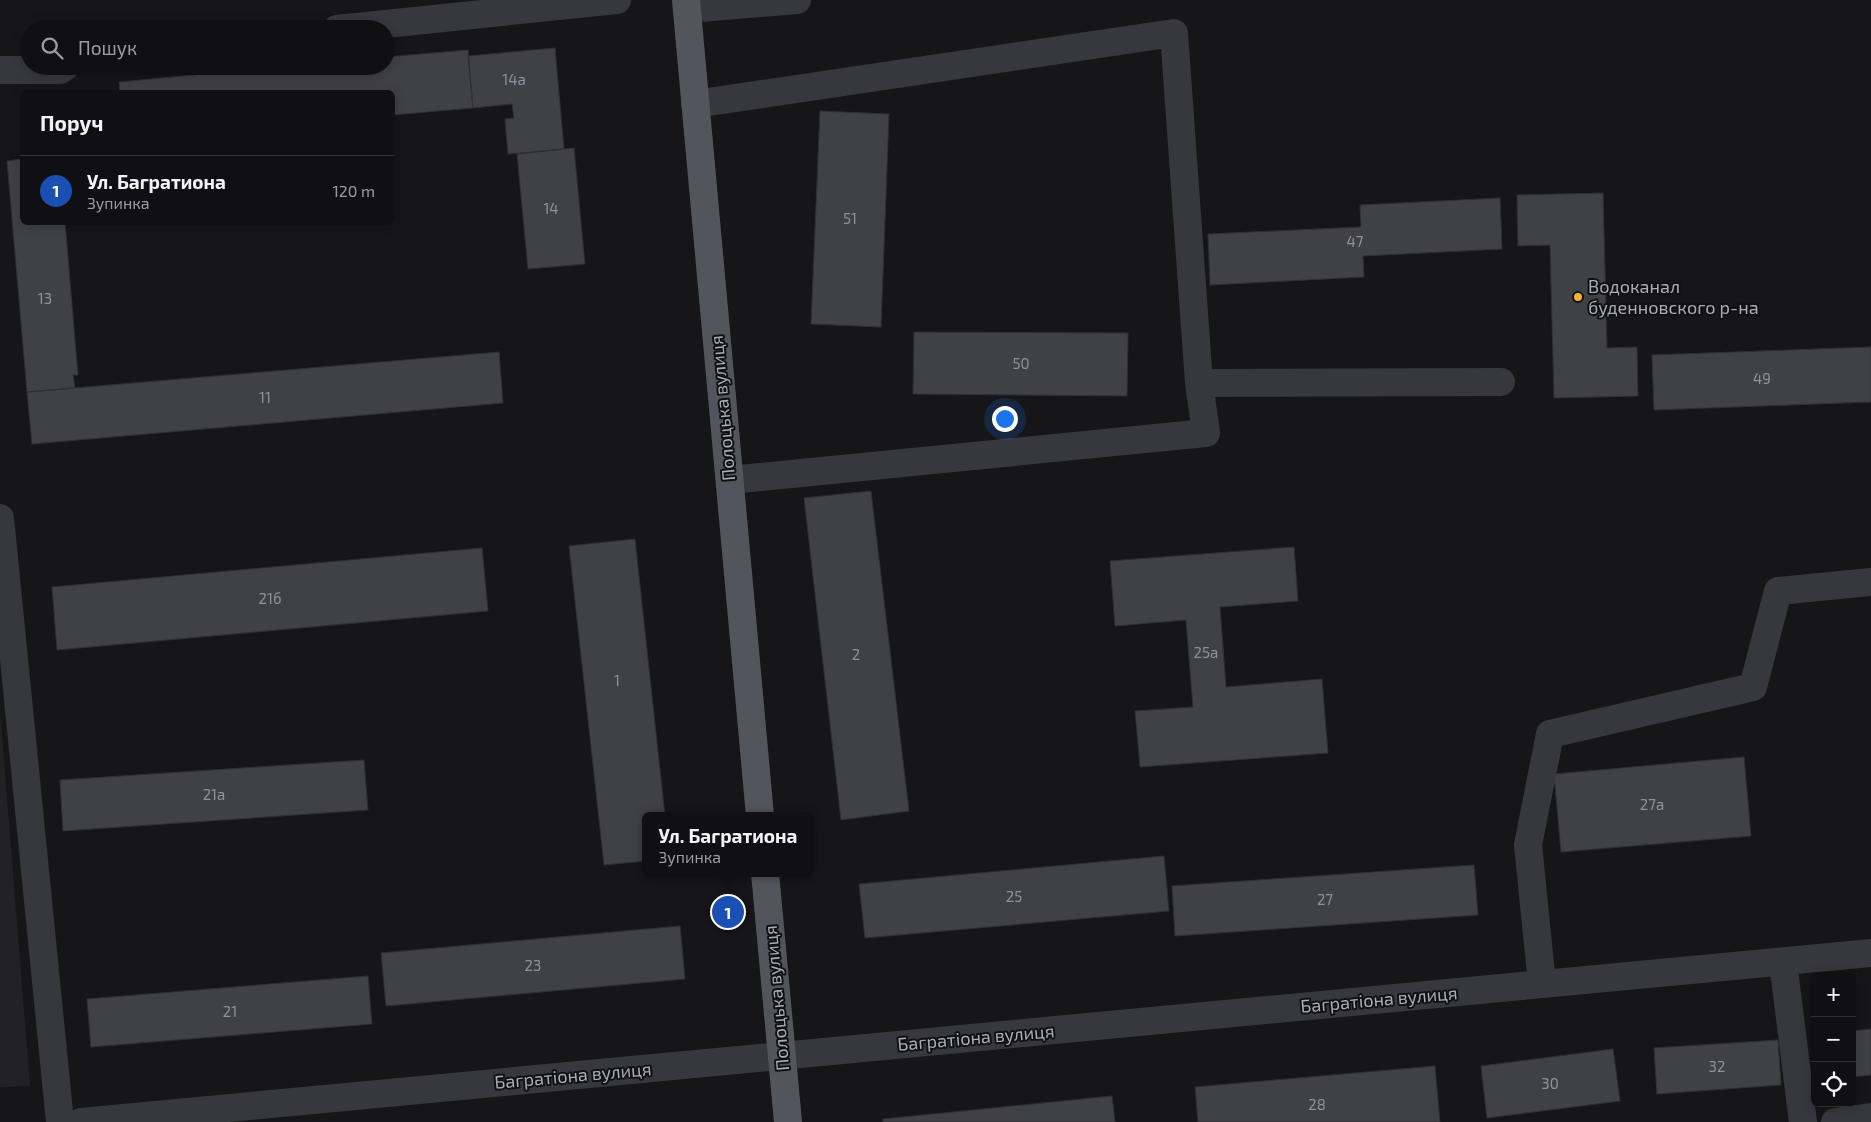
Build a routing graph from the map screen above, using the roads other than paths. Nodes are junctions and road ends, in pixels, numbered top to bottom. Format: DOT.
graph roads {
  1 [pos="617,0"];
  2 [pos="797,0"];
  3 [pos="686,5"];
  4 [pos="395,23"];
  5 [pos="0,70"];
  6 [pos="20,70"];
  7 [pos="695,104"];
  8 [pos="1502,382"];
  9 [pos="1199,383"];
  10 [pos="730,480"];
  11 [pos="0,518"];
  12 [pos="1871,582"];
  13 [pos="760,812"];
  14 [pos="765,877"];
  15 [pos="1871,954"];
  16 [pos="1783,962"];
  17 [pos="1542,984"];
  18 [pos="782,1056"];
  19 [pos="1871,1117"];
  20 [pos="60,1122"];
  21 [pos="81,1122"];
  22 [pos="788,1122"];
  23 [pos="1803,1122"];
  24 [pos="1834,1122"];
  1 -- 4 [label="street"];
  2 -- 3 [label="street"];
  3 -- 7 [label="main road, Полоцька вулиця"];
  5 -- 6 [label="street"];
  7 -- 9 [label="street"];
  7 -- 10 [label="main road, Полоцька вулиця"];
  8 -- 9 [label="street"];
  9 -- 10 [label="street"];
  10 -- 13 [label="main road, Полоцька вулиця"];
  11 -- 20 [label="street"];
  12 -- 17 [label="street"];
  14 -- 18 [label="main road, Полоцька вулиця"];
  15 -- 16 [label="street, Багратіона вулиця"];
  16 -- 17 [label="street, Багратіона вулиця"];
  16 -- 23 [label="street"];
  17 -- 18 [label="street, Багратіона вулиця"];
  18 -- 21 [label="street, Багратіона вулиця"];
  18 -- 22 [label="main road, Полоцька вулиця"];
  19 -- 24 [label="street"];
}
